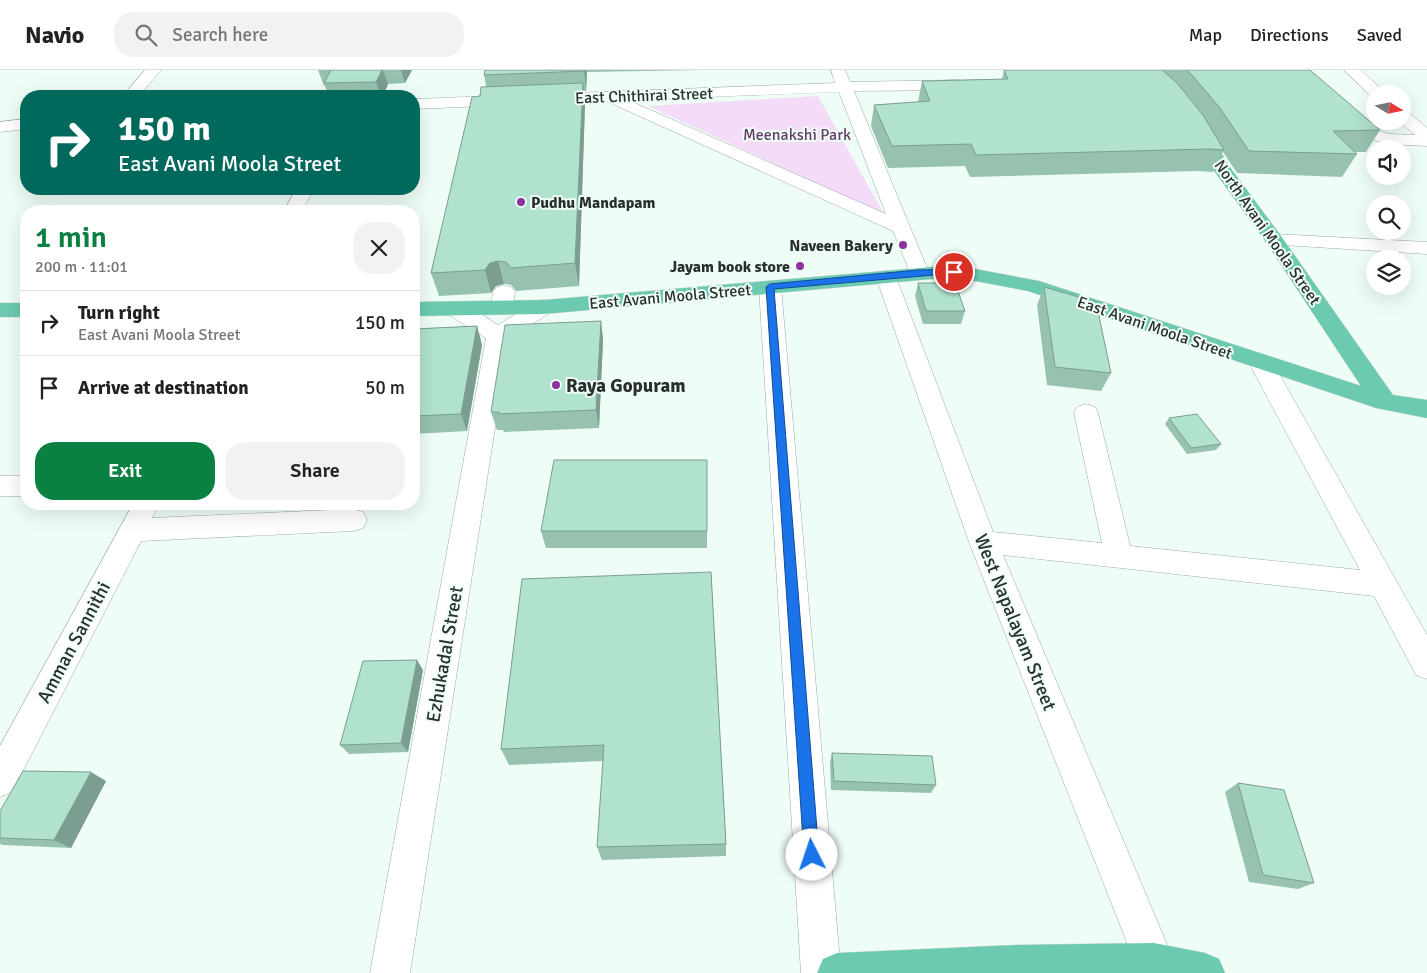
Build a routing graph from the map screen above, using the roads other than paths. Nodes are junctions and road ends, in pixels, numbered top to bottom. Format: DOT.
graph roads {
  1 [pos="153,70"];
  2 [pos="837,70"];
  3 [pos="1288,70"];
  4 [pos="1352,70"];
  5 [pos="974,84"];
  6 [pos="1368,85"];
  7 [pos="844,87"];
  8 [pos="136,90"];
  9 [pos="606,96"];
  10 [pos="531,99"];
  11 [pos="420,104"];
  12 [pos="1186,114"];
  13 [pos="529,116"];
  14 [pos="1411,124"];
  15 [pos="20,125"];
  16 [pos="0,127"];
  17 [pos="1427,139"];
  18 [pos="901,228"];
  19 [pos="1274,240"];
  20 [pos="1427,248"];
  21 [pos="918,273"];
  22 [pos="886,277"];
  23 [pos="770,287"];
  24 [pos="544,306"];
  25 [pos="454,308"];
  26 [pos="420,309"];
  27 [pos="0,310"];
  28 [pos="20,310"];
  29 [pos="501,312"];
  30 [pos="1261,362"];
  31 [pos="1385,402"];
  32 [pos="1427,409"];
  33 [pos="1086,413"];
  34 [pos="0,486"];
  35 [pos="20,486"];
  36 [pos="143,510"];
  37 [pos="353,520"];
  38 [pos="132,530"];
  39 [pos="983,542"];
  40 [pos="1119,558"];
  41 [pos="1385,585"];
  42 [pos="1427,665"];
  43 [pos="0,780"];
  44 [pos="1156,968"];
  45 [pos="1017,969"];
  46 [pos="390,973"];
  47 [pos="820,973"];
  48 [pos="837,973"];
  49 [pos="1205,973"];
  1 -- 8 [label="street"];
  2 -- 7 [label="street"];
  3 -- 17 [label="street"];
  4 -- 6 [label="street"];
  5 -- 7 [label="street, East Chithirai Street"];
  7 -- 9 [label="street, East Chithirai Street"];
  7 -- 18 [label="street"];
  9 -- 10 [label="street, East Chithirai Street"];
  9 -- 18 [label="street"];
  10 -- 11 [label="street, East Chithirai Street"];
  10 -- 13 [label="street"];
  12 -- 19 [label="main road, North Avani Moola Street"];
  14 -- 17 [label="street"];
  15 -- 16 [label="street"];
  18 -- 21 [label="street"];
  19 -- 20 [label="street"];
  19 -- 31 [label="main road, North Avani Moola Street"];
  21 -- 22 [label="main road, East Avani Moola Street"];
  21 -- 30 [label="main road, East Avani Moola Street"];
  22 -- 23 [label="main road, East Avani Moola Street"];
  22 -- 39 [label="street, West Napalayam Street"];
  23 -- 24 [label="main road, East Avani Moola Street"];
  23 -- 47 [label="street"];
  24 -- 29 [label="street"];
  25 -- 26 [label="main road"];
  25 -- 29 [label="street"];
  27 -- 28 [label="main road"];
  29 -- 46 [label="street, Ezhukadal Street"];
  30 -- 31 [label="main road, East Avani Moola Street"];
  30 -- 41 [label="street"];
  31 -- 32 [label="main road, East Avani Moola Street"];
  33 -- 40 [label="street"];
  34 -- 35 [label="street"];
  36 -- 38 [label="street, Amman Sannithi"];
  37 -- 38 [label="street"];
  38 -- 43 [label="street, Amman Sannithi"];
  39 -- 40 [label="street"];
  39 -- 44 [label="street, West Napalayam Street"];
  40 -- 41 [label="street"];
  41 -- 42 [label="street"];
  44 -- 45 [label="main road"];
  44 -- 49 [label="main road"];
  45 -- 48 [label="main road"];
}
